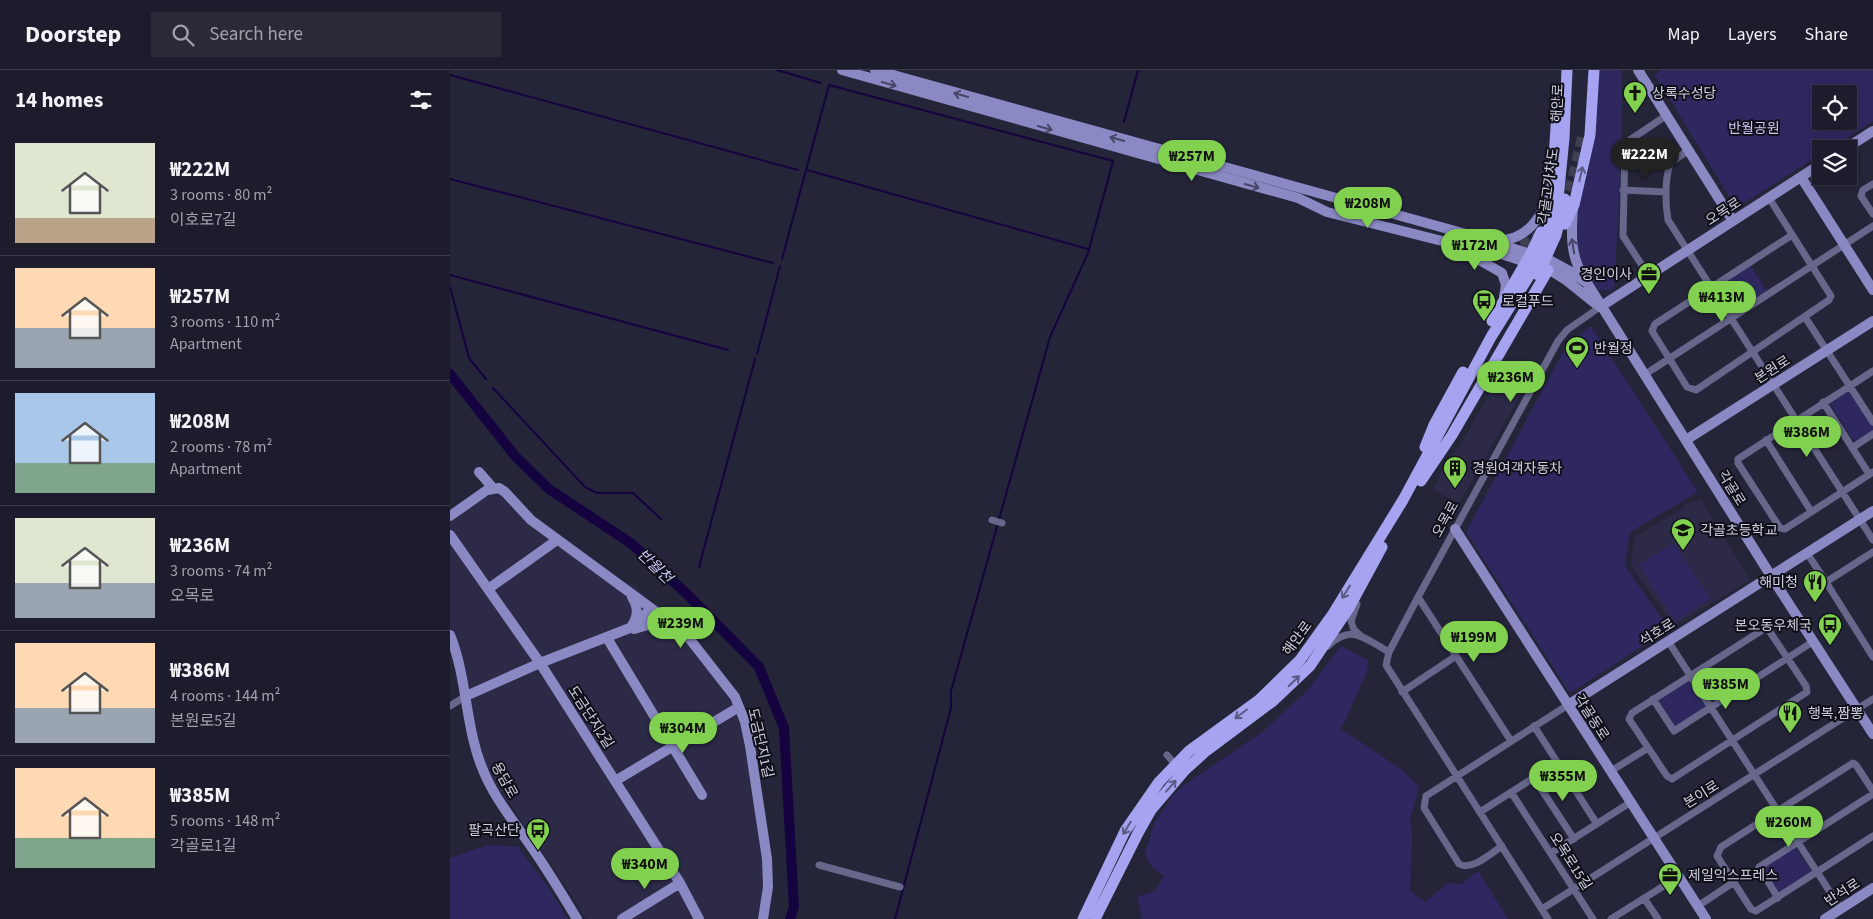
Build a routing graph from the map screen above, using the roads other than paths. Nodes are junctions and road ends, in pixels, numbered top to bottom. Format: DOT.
graph roads {
  1 [pos="842,70"];
  2 [pos="875,70"];
  3 [pos="1560,70"];
  4 [pos="1567,70"];
  5 [pos="1574,70"];
  6 [pos="1588,70"];
  7 [pos="1594,70"];
  8 [pos="1638,70"];
  9 [pos="1667,115"];
  10 [pos="1873,131"];
  11 [pos="1583,132"];
  12 [pos="1567,138"];
  13 [pos="1857,141"];
  14 [pos="1689,150"];
  15 [pos="1812,170"];
  16 [pos="1801,177"];
  17 [pos="1873,184"];
  18 [pos="1623,190"];
  19 [pos="1552,192"];
  20 [pos="1666,192"];
  21 [pos="1769,198"];
  22 [pos="1574,205"];
  23 [pos="1873,214"];
  24 [pos="1734,221"];
  25 [pos="1873,226"];
  26 [pos="1792,235"];
  27 [pos="1445,239"];
  28 [pos="1484,239"];
  29 [pos="1844,245"];
  30 [pos="1688,250"];
  31 [pos="1528,259"];
  32 [pos="1550,265"];
  33 [pos="1811,266"];
  34 [pos="1649,276"];
  35 [pos="1517,277"];
  36 [pos="1587,283"];
  37 [pos="1537,288"];
  38 [pos="1711,288"];
  39 [pos="1873,290"];
  40 [pos="1502,303"];
  41 [pos="1600,307"];
  42 [pos="1805,316"];
  43 [pos="1731,318"];
  44 [pos="1873,321"];
  45 [pos="1494,339"];
  46 [pos="1827,350"];
  47 [pos="1752,352"];
  48 [pos="1670,358"];
  49 [pos="1873,371"];
  50 [pos="1644,375"];
  51 [pos="1774,385"];
  52 [pos="1850,385"];
  53 [pos="1823,402"];
  54 [pos="1796,420"];
  55 [pos="1873,422"];
  56 [pos="1873,434"];
  57 [pos="1686,440"];
  58 [pos="1766,440"];
  59 [pos="1852,448"];
  60 [pos="479,472"];
  61 [pos="1871,473"];
  62 [pos="493,488"];
  63 [pos="1842,492"];
  64 [pos="1406,500"];
  65 [pos="1873,511"];
  66 [pos="1811,512"];
  67 [pos="450,516"];
  68 [pos="992,520"];
  69 [pos="1860,520"];
  70 [pos="1002,523"];
  71 [pos="1455,529"];
  72 [pos="450,534"];
  73 [pos="557,540"];
  74 [pos="1873,540"];
  75 [pos="1873,552"];
  76 [pos="1807,553"];
  77 [pos="1771,576"];
  78 [pos="1826,582"];
  79 [pos="488,589"];
  80 [pos="1358,592"];
  81 [pos="630,594"];
  82 [pos="1418,597"];
  83 [pos="650,608"];
  84 [pos="669,622"];
  85 [pos="626,630"];
  86 [pos="450,635"];
  87 [pos="1361,637"];
  88 [pos="607,638"];
  89 [pos="1668,641"];
  90 [pos="1814,641"];
  91 [pos="1389,652"];
  92 [pos="1456,656"];
  93 [pos="1873,657"];
  94 [pos="1788,658"];
  95 [pos="1313,661"];
  96 [pos="540,663"];
  97 [pos="1690,675"];
  98 [pos="1402,692"];
  99 [pos="466,696"];
  100 [pos="1653,699"];
  101 [pos="1873,699"];
  102 [pos="1568,705"];
  103 [pos="450,706"];
  104 [pos="739,707"];
  105 [pos="1711,707"];
  106 [pos="1857,709"];
  107 [pos="1534,726"];
  108 [pos="1873,734"];
  109 [pos="1732,740"];
  110 [pos="1511,741"];
  111 [pos="672,746"];
  112 [pos="1648,748"];
  113 [pos="1167,755"];
  114 [pos="1557,763"];
  115 [pos="1176,765"];
  116 [pos="1611,772"];
  117 [pos="1456,776"];
  118 [pos="1754,776"];
  119 [pos="1534,778"];
  120 [pos="615,781"];
  121 [pos="1511,792"];
  122 [pos="1873,792"];
  123 [pos="702,796"];
  124 [pos="1631,802"];
  125 [pos="1778,811"];
  126 [pos="1480,812"];
  127 [pos="1597,824"];
  128 [pos="1873,836"];
  129 [pos="1574,839"];
  130 [pos="1654,839"];
  131 [pos="1797,841"];
  132 [pos="1502,846"];
  133 [pos="1551,853"];
  134 [pos="819,865"];
  135 [pos="1817,872"];
  136 [pos="1678,876"];
  137 [pos="1734,882"];
  138 [pos="680,883"];
  139 [pos="900,887"];
  140 [pos="1873,888"];
  141 [pos="1574,889"];
  142 [pos="1644,898"];
  143 [pos="1778,898"];
  144 [pos="1698,906"];
  145 [pos="1542,909"];
  146 [pos="1841,909"];
  147 [pos="1622,916"];
  148 [pos="578,919"];
  149 [pos="622,919"];
  150 [pos="699,919"];
  151 [pos="763,919"];
  152 [pos="1083,919"];
  153 [pos="1095,919"];
  154 [pos="1548,919"];
  155 [pos="1593,919"];
  156 [pos="1611,919"];
  157 [pos="1658,919"];
  158 [pos="1706,919"];
  159 [pos="1825,919"];
  1 -- 27 [label="main road, one-way"];
  28 -- 2 [label="main road, one-way"];
  3 -- 19 [label="main road"];
  4 -- 12 [label="main road, 해안로"];
  5 -- 12 [label="main road, 해안로"];
  6 -- 11 [label="main road"];
  22 -- 7 [label="main road, one-way"];
  8 -- 9 [label="main road"];
  9 -- 14 [label="main road"];
  9 -- 18 [label="street"];
  10 -- 13 [label="main road"];
  12 -- 45 [label="main road, 각골고가차도"];
  14 -- 20 [label="street"];
  14 -- 24 [label="main road"];
  15 -- 16 [label="main road, 오목로"];
  16 -- 21 [label="main road, 오목로"];
  16 -- 29 [label="main road"];
  17 -- 23 [label="street"];
  18 -- 20 [label="street"];
  18 -- 34 [label="street"];
  19 -- 28 [label="main road"];
  19 -- 31 [label="main road"];
  20 -- 30 [label="street"];
  21 -- 24 [label="main road, 오목로"];
  21 -- 26 [label="street"];
  22 -- 32 [label="main road"];
  36 -- 22 [label="main road, one-way"];
  24 -- 30 [label="main road, 오목로"];
  25 -- 29 [label="street"];
  26 -- 33 [label="street"];
  26 -- 38 [label="street"];
  27 -- 31 [label="main road"];
  27 -- 40 [label="main road"];
  28 -- 31 [label="main road"];
  29 -- 33 [label="street"];
  29 -- 39 [label="main road"];
  30 -- 34 [label="main road, 오목로"];
  30 -- 38 [label="street"];
  31 -- 32 [label="main road"];
  31 -- 35 [label="main road"];
  32 -- 36 [label="main road, 각골로"];
  32 -- 37 [label="main road"];
  32 -- 41 [label="main road, 각골로"];
  33 -- 42 [label="street"];
  33 -- 43 [label="street"];
  34 -- 41 [label="main road, 오목로"];
  35 -- 37 [label="main road"];
  35 -- 40 [label="main road"];
  36 -- 41 [label="main road, 각골로"];
  37 -- 64 [label="main road"];
  38 -- 43 [label="street"];
  38 -- 48 [label="street"];
  40 -- 64 [label="main road"];
  41 -- 50 [label="main road, 각골로"];
  41 -- 71 [label="street, 오목로"];
  42 -- 46 [label="street"];
  42 -- 47 [label="street"];
  43 -- 47 [label="street"];
  43 -- 48 [label="street"];
  44 -- 46 [label="main road, 본원로"];
  45 -- 64 [label="main road, 해안로"];
  46 -- 51 [label="main road, 본원로"];
  46 -- 52 [label="street"];
  47 -- 48 [label="street"];
  47 -- 51 [label="street"];
  48 -- 50 [label="street"];
  49 -- 52 [label="street"];
  50 -- 57 [label="main road, 각골로"];
  51 -- 54 [label="street"];
  51 -- 57 [label="main road, 본원로"];
  52 -- 53 [label="street"];
  52 -- 55 [label="street"];
  53 -- 54 [label="street"];
  53 -- 59 [label="street"];
  54 -- 58 [label="street"];
  54 -- 63 [label="street"];
  56 -- 59 [label="street"];
  57 -- 77 [label="main road, 각골로"];
  58 -- 66 [label="street"];
  58 -- 66 [label="street"];
  59 -- 61 [label="street"];
  60 -- 62 [label="main road, 도금단지1길"];
  61 -- 63 [label="street"];
  62 -- 67 [label="main road"];
  62 -- 73 [label="main road, 도금단지1길"];
  63 -- 66 [label="street"];
  63 -- 69 [label="street"];
  64 -- 80 [label="main road, 해안로"];
  64 -- 115 [label="main road, 해안로, one-way"];
  65 -- 69 [label="main road, 석호로"];
  68 -- 70 [label="street"];
  69 -- 74 [label="street"];
  69 -- 76 [label="main road, 석호로"];
  71 -- 82 [label="street, 오목로"];
  71 -- 102 [label="main road, 각골동로"];
  72 -- 79 [label="main road, 도금단지2길"];
  73 -- 79 [label="main road"];
  73 -- 81 [label="main road, 도금단지1길"];
  75 -- 78 [label="street"];
  76 -- 77 [label="main road, 석호로"];
  76 -- 78 [label="street"];
  77 -- 89 [label="main road, 석호로"];
  77 -- 90 [label="main road, 각골로"];
  78 -- 93 [label="street"];
  79 -- 96 [label="main road, 도금단지2길"];
  80 -- 87 [label="street"];
  80 -- 95 [label="main road, 해안로"];
  81 -- 83 [label="main road, 도금단지1길"];
  81 -- 85 [label="main road"];
  82 -- 91 [label="street, 오목로"];
  82 -- 92 [label="street"];
  83 -- 84 [label="main road, 도금단지1길"];
  83 -- 85 [label="main road"];
  84 -- 85 [label="main road"];
  84 -- 104 [label="main road, 도금단지1길"];
  85 -- 88 [label="main road"];
  86 -- 99 [label="main road, 용담로"];
  87 -- 91 [label="street"];
  87 -- 95 [label="street"];
  88 -- 96 [label="main road"];
  88 -- 111 [label="main road"];
  89 -- 97 [label="street"];
  89 -- 102 [label="main road, 석호로"];
  90 -- 94 [label="street"];
  90 -- 106 [label="main road, 각골로"];
  91 -- 98 [label="street"];
  92 -- 98 [label="street"];
  92 -- 110 [label="street"];
  94 -- 97 [label="street"];
  94 -- 105 [label="street"];
  94 -- 109 [label="street"];
  153 -- 95 [label="main road, 해안로, one-way"];
  96 -- 99 [label="main road"];
  96 -- 120 [label="main road, 도금단지2길"];
  97 -- 100 [label="street"];
  97 -- 105 [label="street"];
  98 -- 117 [label="street"];
  99 -- 103 [label="street"];
  99 -- 148 [label="main road, 용담로"];
  100 -- 105 [label="street"];
  100 -- 112 [label="street"];
  101 -- 106 [label="street, 본이로"];
  102 -- 107 [label="street, 석호로"];
  102 -- 116 [label="main road, 각골동로"];
  104 -- 111 [label="main road"];
  104 -- 151 [label="main road, 도금단지1길"];
  105 -- 109 [label="street"];
  106 -- 108 [label="main road, 각골로"];
  106 -- 118 [label="street, 본이로"];
  107 -- 110 [label="street, 석호로"];
  107 -- 114 [label="street"];
  109 -- 112 [label="street"];
  109 -- 118 [label="street"];
  110 -- 117 [label="street, 석호로"];
  111 -- 120 [label="main road"];
  111 -- 123 [label="main road"];
  112 -- 116 [label="street"];
  113 -- 115 [label="street"];
  114 -- 119 [label="street"];
  114 -- 127 [label="street"];
  115 -- 152 [label="main road, 해안로, one-way"];
  116 -- 124 [label="main road, 각골동로"];
  117 -- 126 [label="street"];
  117 -- 132 [label="street"];
  118 -- 125 [label="street"];
  118 -- 130 [label="street, 본이로"];
  119 -- 121 [label="street"];
  119 -- 129 [label="street"];
  120 -- 138 [label="main road, 도금단지2길"];
  121 -- 126 [label="street"];
  121 -- 133 [label="street, 오목로15길"];
  122 -- 125 [label="street"];
  122 -- 131 [label="street"];
  124 -- 127 [label="street"];
  124 -- 130 [label="main road, 각골동로"];
  125 -- 131 [label="street"];
  125 -- 137 [label="street"];
  126 -- 132 [label="street"];
  127 -- 129 [label="street"];
  128 -- 135 [label="street"];
  129 -- 133 [label="street"];
  130 -- 136 [label="main road, 각골동로"];
  130 -- 141 [label="street, 본이로"];
  131 -- 135 [label="street"];
  131 -- 143 [label="street"];
  132 -- 145 [label="street"];
  133 -- 141 [label="street, 오목로15길"];
  134 -- 139 [label="street"];
  135 -- 143 [label="street"];
  135 -- 146 [label="street"];
  136 -- 142 [label="street"];
  136 -- 144 [label="main road, 각골동로"];
  137 -- 143 [label="street"];
  137 -- 144 [label="street"];
  138 -- 149 [label="main road"];
  138 -- 150 [label="main road, 도금단지2길"];
  140 -- 146 [label="main road, 반석로"];
  141 -- 145 [label="street, 본이로"];
  141 -- 155 [label="street, 오목로15길"];
  142 -- 147 [label="street"];
  142 -- 157 [label="street"];
  144 -- 158 [label="main road, 각골동로"];
  145 -- 154 [label="street"];
  146 -- 159 [label="main road, 반석로"];
  147 -- 156 [label="street"];
}
